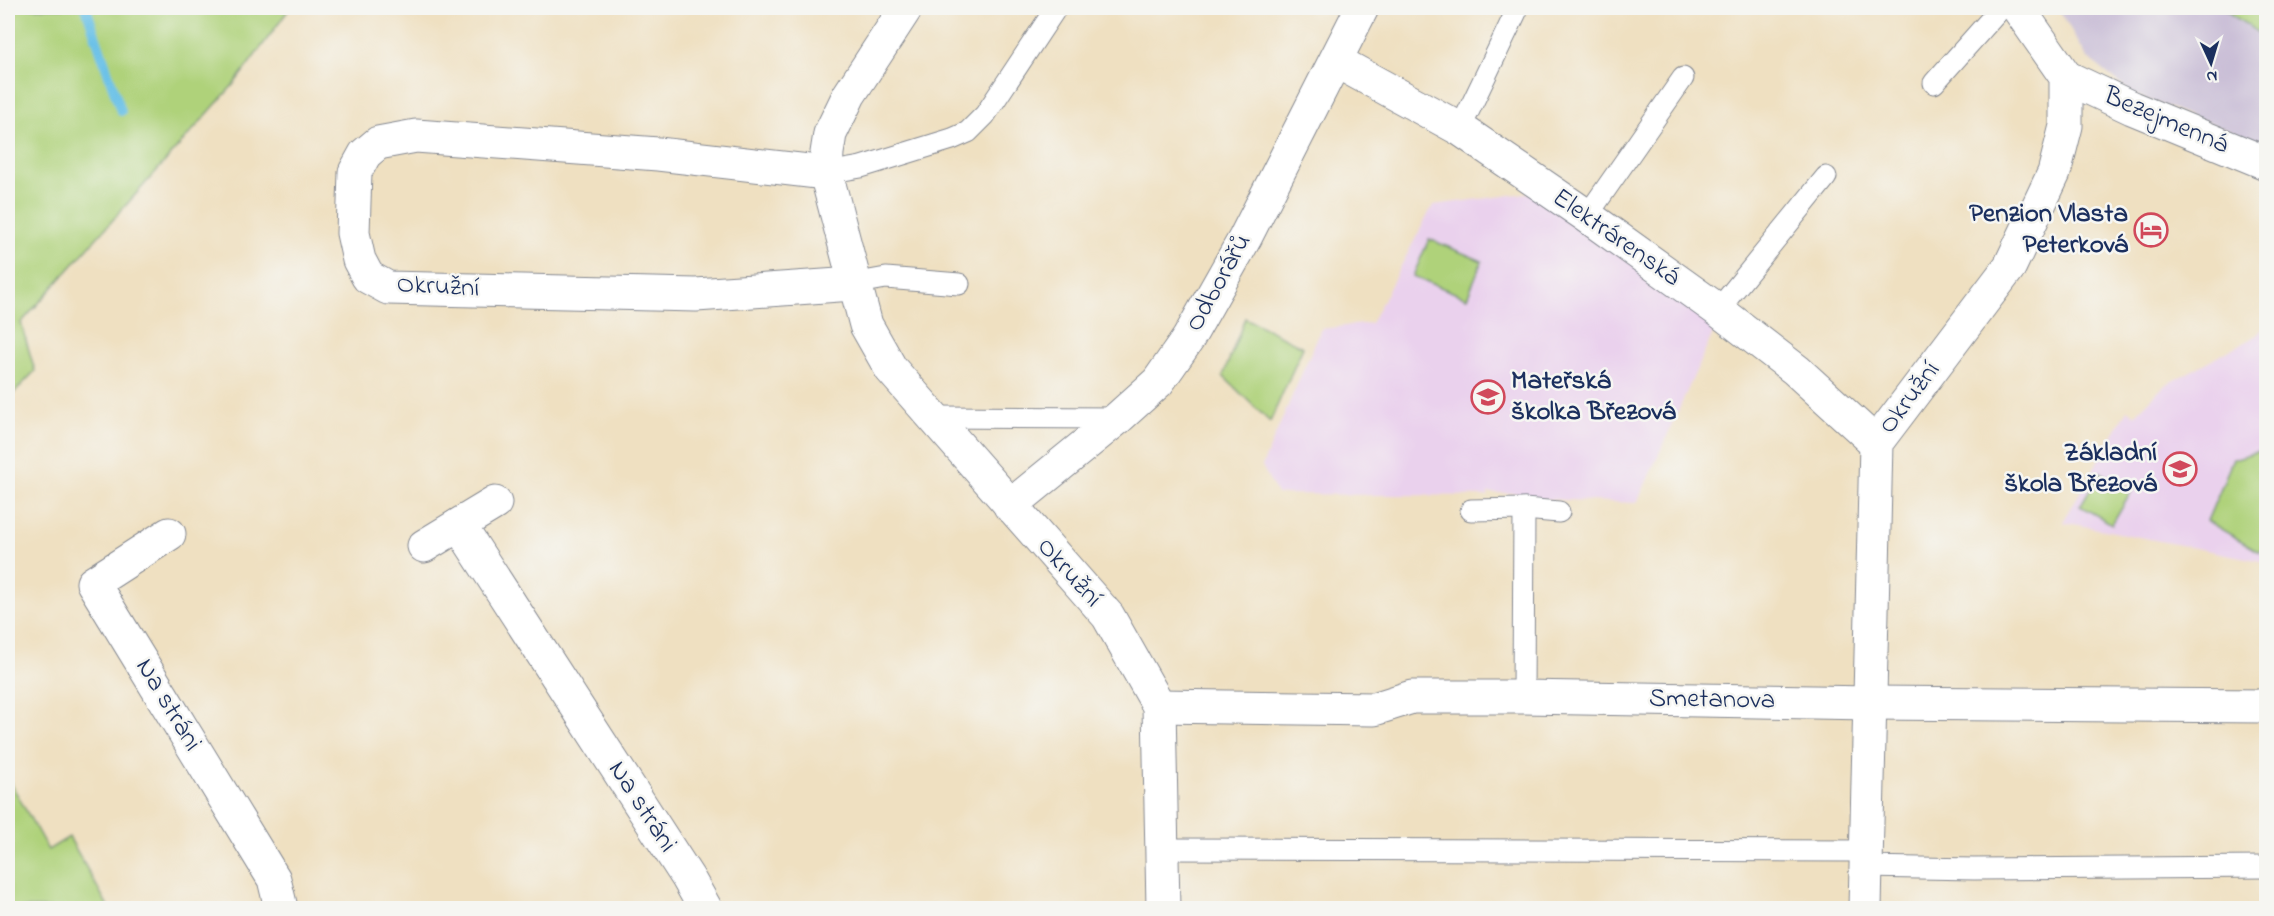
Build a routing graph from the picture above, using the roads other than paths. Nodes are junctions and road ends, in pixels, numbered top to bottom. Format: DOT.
graph roads {
  1 [pos="906,8"];
  2 [pos="1056,8"];
  3 [pos="1362,8"];
  4 [pos="1518,8"];
  5 [pos="2001,8"];
  6 [pos="2018,8"];
  7 [pos="1336,61"];
  8 [pos="2066,77"];
  9 [pos="1683,78"];
  10 [pos="1935,83"];
  11 [pos="1461,129"];
  12 [pos="2266,163"];
  13 [pos="826,173"];
  14 [pos="1826,177"];
  15 [pos="1587,216"];
  16 [pos="853,284"];
  17 [pos="959,284"];
  18 [pos="1718,310"];
  19 [pos="934,417"];
  20 [pos="1118,418"];
  21 [pos="1876,444"];
  22 [pos="495,503"];
  23 [pos="1010,506"];
  24 [pos="1524,509"];
  25 [pos="1471,510"];
  26 [pos="1559,512"];
  27 [pos="459,525"];
  28 [pos="170,534"];
  29 [pos="424,546"];
  30 [pos="1523,697"];
  31 [pos="1869,704"];
  32 [pos="1159,706"];
  33 [pos="2266,706"];
  34 [pos="1162,849"];
  35 [pos="1866,859"];
  36 [pos="2266,867"];
  37 [pos="281,909"];
  38 [pos="705,909"];
  39 [pos="1163,909"];
  40 [pos="1865,909"];
  1 -- 13 [label="street, Okružní"];
  2 -- 13 [label="lane"];
  3 -- 7 [label="street, Odborářů"];
  4 -- 11 [label="lane"];
  5 -- 10 [label="lane"];
  6 -- 8 [label="street"];
  7 -- 11 [label="street, Elektrárenská"];
  7 -- 20 [label="street, Odborářů"];
  8 -- 12 [label="street, Bezejmenná"];
  8 -- 21 [label="street, Okružní"];
  9 -- 15 [label="lane"];
  11 -- 15 [label="street, Elektrárenská"];
  13 -- 16 [label="street, Okružní"];
  13 -- 16 [label="street, Okružní"];
  14 -- 18 [label="lane"];
  15 -- 18 [label="street, Elektrárenská"];
  16 -- 17 [label="lane"];
  16 -- 19 [label="street, Okružní"];
  18 -- 21 [label="street, Elektrárenská"];
  19 -- 20 [label="lane"];
  19 -- 23 [label="street, Okružní"];
  20 -- 23 [label="street, Odborářů"];
  21 -- 31 [label="street, Okružní"];
  22 -- 27 [label="street"];
  23 -- 32 [label="street, Okružní"];
  24 -- 25 [label="lane"];
  24 -- 26 [label="lane"];
  24 -- 30 [label="lane"];
  27 -- 29 [label="street"];
  27 -- 38 [label="street, Na stráni"];
  28 -- 37 [label="street, Na stráni"];
  30 -- 31 [label="street, Smetanova"];
  30 -- 32 [label="street, Smetanova"];
  31 -- 33 [label="street, Smetanova"];
  31 -- 35 [label="street, Okružní"];
  32 -- 34 [label="street, Okružní"];
  34 -- 35 [label="lane"];
  34 -- 39 [label="street, Okružní"];
  35 -- 36 [label="lane"];
  35 -- 40 [label="street, Okružní"];
}
